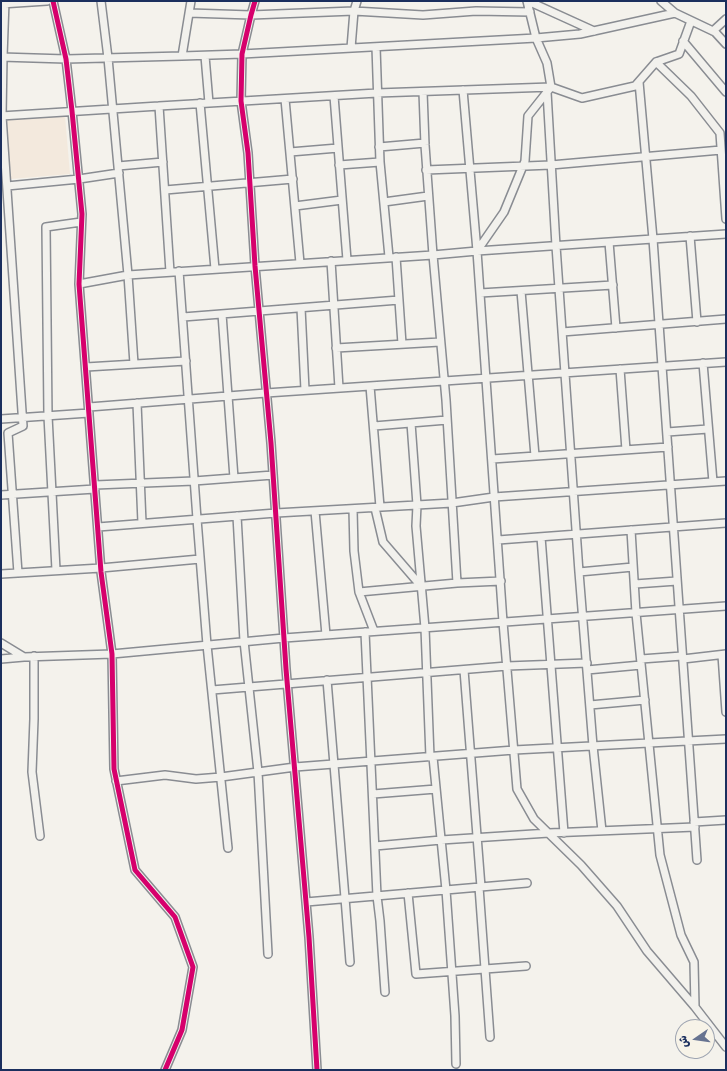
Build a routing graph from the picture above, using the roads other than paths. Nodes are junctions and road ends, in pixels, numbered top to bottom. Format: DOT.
graph roads {
  1 [pos="47,1"];
  2 [pos="53,1"];
  3 [pos="101,1"];
  4 [pos="191,1"];
  5 [pos="255,1"];
  6 [pos="357,1"];
  7 [pos="528,1"];
  8 [pos="666,2"];
  9 [pos="3,3"];
  10 [pos="354,11"];
  11 [pos="530,12"];
  12 [pos="189,13"];
  13 [pos="250,14"];
  14 [pos="675,14"];
  15 [pos="726,19"];
  16 [pos="691,21"];
  17 [pos="594,31"];
  18 [pos="713,31"];
  19 [pos="536,38"];
  20 [pos="683,41"];
  21 [pos="726,44"];
  22 [pos="376,47"];
  23 [pos="351,48"];
  24 [pos="242,54"];
  25 [pos="182,56"];
  26 [pos="205,56"];
  27 [pos="2,57"];
  28 [pos="108,58"];
  29 [pos="66,59"];
  30 [pos="656,62"];
  31 [pos="639,82"];
  32 [pos="463,90"];
  33 [pos="549,90"];
  34 [pos="423,92"];
  35 [pos="726,92"];
  36 [pos="377,94"];
  37 [pos="334,96"];
  38 [pos="286,98"];
  39 [pos="241,101"];
  40 [pos="200,103"];
  41 [pos="209,103"];
  42 [pos="159,106"];
  43 [pos="113,108"];
  44 [pos="72,111"];
  45 [pos="2,116"];
  46 [pos="425,143"];
  47 [pos="379,147"];
  48 [pos="338,148"];
  49 [pos="721,150"];
  50 [pos="290,152"];
  51 [pos="646,157"];
  52 [pos="163,162"];
  53 [pos="380,162"];
  54 [pos="340,165"];
  55 [pos="551,165"];
  56 [pos="523,166"];
  57 [pos="470,168"];
  58 [pos="118,170"];
  59 [pos="426,170"];
  60 [pos="78,179"];
  61 [pos="293,179"];
  62 [pos="250,183"];
  63 [pos="7,186"];
  64 [pos="208,187"];
  65 [pos="165,190"];
  66 [pos="428,196"];
  67 [pos="342,200"];
  68 [pos="384,202"];
  69 [pos="295,206"];
  70 [pos="726,219"];
  71 [pos="81,222"];
  72 [pos="726,234"];
  73 [pos="690,236"];
  74 [pos="653,239"];
  75 [pos="609,242"];
  76 [pos="556,246"];
  77 [pos="477,251"];
  78 [pos="433,255"];
  79 [pos="393,257"];
  80 [pos="347,260"];
  81 [pos="331,261"];
  82 [pos="300,263"];
  83 [pos="255,266"];
  84 [pos="215,269"];
  85 [pos="180,271"];
  86 [pos="170,272"];
  87 [pos="128,275"];
  88 [pos="80,284"];
  89 [pos="613,285"];
  90 [pos="559,288"];
  91 [pos="521,291"];
  92 [pos="480,293"];
  93 [pos="399,300"];
  94 [pos="334,305"];
  95 [pos="301,308"];
  96 [pos="259,311"];
  97 [pos="222,314"];
  98 [pos="183,317"];
  99 [pos="726,319"];
  100 [pos="697,322"];
  101 [pos="659,325"];
  102 [pos="616,328"];
  103 [pos="562,332"];
  104 [pos="440,342"];
  105 [pos="402,344"];
  106 [pos="336,348"];
  107 [pos="186,361"];
  108 [pos="726,362"];
  109 [pos="702,363"];
  110 [pos="134,364"];
  111 [pos="662,366"];
  112 [pos="86,367"];
  113 [pos="620,369"];
  114 [pos="565,373"];
  115 [pos="528,375"];
  116 [pos="486,378"];
  117 [pos="444,381"];
  118 [pos="370,386"];
  119 [pos="339,388"];
  120 [pos="305,390"];
  121 [pos="266,393"];
  122 [pos="228,396"];
  123 [pos="188,399"];
  124 [pos="137,403"];
  125 [pos="89,410"];
  126 [pos="48,416"];
  127 [pos="23,417"];
  128 [pos="1,419"];
  129 [pos="447,420"];
  130 [pos="411,423"];
  131 [pos="374,426"];
  132 [pos="708,429"];
  133 [pos="667,432"];
  134 [pos="668,447"];
  135 [pos="626,450"];
  136 [pos="571,454"];
  137 [pos="534,456"];
  138 [pos="492,459"];
  139 [pos="273,475"];
  140 [pos="234,478"];
  141 [pos="194,481"];
  142 [pos="726,481"];
  143 [pos="713,482"];
  144 [pos="140,483"];
  145 [pos="670,485"];
  146 [pos="95,487"];
  147 [pos="52,492"];
  148 [pos="574,492"];
  149 [pos="12,494"];
  150 [pos="1,495"];
  151 [pos="494,497"];
  152 [pos="452,503"];
  153 [pos="417,505"];
  154 [pos="378,507"];
  155 [pos="353,509"];
  156 [pos="315,511"];
  157 [pos="276,513"];
  158 [pos="238,516"];
  159 [pos="197,519"];
  160 [pos="142,523"];
  161 [pos="726,523"];
  162 [pos="98,527"];
  163 [pos="673,527"];
  164 [pos="631,530"];
  165 [pos="577,534"];
  166 [pos="541,536"];
  167 [pos="498,540"];
  168 [pos="200,559"];
  169 [pos="633,567"];
  170 [pos="101,568"];
  171 [pos="56,570"];
  172 [pos="579,572"];
  173 [pos="18,573"];
  174 [pos="1,574"];
  175 [pos="500,581"];
  176 [pos="677,581"];
  177 [pos="457,583"];
  178 [pos="634,584"];
  179 [pos="422,587"];
  180 [pos="359,592"];
  181 [pos="726,606"];
  182 [pos="679,610"];
  183 [pos="636,613"];
  184 [pos="583,616"];
  185 [pos="547,619"];
  186 [pos="504,622"];
  187 [pos="424,628"];
  188 [pos="374,631"];
  189 [pos="365,632"];
  190 [pos="326,634"];
  191 [pos="284,638"];
  192 [pos="244,642"];
  193 [pos="1,643"];
  194 [pos="207,645"];
  195 [pos="112,654"];
  196 [pos="724,655"];
  197 [pos="34,656"];
  198 [pos="24,657"];
  199 [pos="683,658"];
  200 [pos="1,659"];
  201 [pos="641,662"];
  202 [pos="551,665"];
  203 [pos="507,666"];
  204 [pos="587,667"];
  205 [pos="464,670"];
  206 [pos="426,672"];
  207 [pos="367,677"];
  208 [pos="327,680"];
  209 [pos="288,683"];
  210 [pos="249,687"];
  211 [pos="212,690"];
  212 [pos="725,695"];
  213 [pos="645,700"];
  214 [pos="590,705"];
  215 [pos="726,712"];
  216 [pos="726,739"];
  217 [pos="688,741"];
  218 [pos="649,743"];
  219 [pos="593,746"];
  220 [pos="558,748"];
  221 [pos="514,750"];
  222 [pos="471,754"];
  223 [pos="431,757"];
  224 [pos="372,762"];
  225 [pos="334,764"];
  226 [pos="295,768"];
  227 [pos="258,772"];
  228 [pos="221,777"];
  229 [pos="116,780"];
  230 [pos="436,789"];
  231 [pos="373,794"];
  232 [pos="726,820"];
  233 [pos="695,825"];
  234 [pos="657,829"];
  235 [pos="602,831"];
  236 [pos="549,833"];
  237 [pos="564,833"];
  238 [pos="40,836"];
  239 [pos="477,838"];
  240 [pos="441,840"];
  241 [pos="375,846"];
  242 [pos="228,848"];
  243 [pos="697,860"];
  244 [pos="527,883"];
  245 [pos="480,887"];
  246 [pos="446,890"];
  247 [pos="408,893"];
  248 [pos="377,896"];
  249 [pos="345,898"];
  250 [pos="306,902"];
  251 [pos="268,954"];
  252 [pos="350,962"];
  253 [pos="526,966"];
  254 [pos="485,969"];
  255 [pos="452,971"];
  256 [pos="385,992"];
  257 [pos="695,1007"];
  258 [pos="490,1037"];
  259 [pos="726,1047"];
  260 [pos="456,1064"];
  261 [pos="165,1070"];
  262 [pos="317,1070"];
  1 -- 9 [label="street"];
  2 -- 29 [label="street"];
  3 -- 28 [label="street"];
  4 -- 12 [label="street"];
  5 -- 13 [label="street"];
  6 -- 10 [label="street"];
  7 -- 11 [label="street"];
  7 -- 17 [label="street"];
  8 -- 14 [label="street"];
  9 -- 27 [label="street"];
  10 -- 11 [label="street"];
  10 -- 13 [label="street"];
  10 -- 23 [label="street"];
  11 -- 19 [label="street"];
  12 -- 13 [label="street"];
  12 -- 25 [label="street"];
  13 -- 24 [label="street"];
  14 -- 16 [label="street"];
  14 -- 17 [label="street"];
  15 -- 18 [label="street"];
  16 -- 18 [label="street"];
  16 -- 20 [label="street"];
  17 -- 19 [label="street"];
  18 -- 21 [label="street"];
  19 -- 22 [label="street"];
  19 -- 33 [label="street"];
  20 -- 30 [label="street"];
  20 -- 35 [label="street"];
  22 -- 23 [label="street"];
  22 -- 36 [label="street"];
  23 -- 24 [label="street"];
  24 -- 26 [label="street"];
  24 -- 39 [label="street"];
  25 -- 26 [label="street"];
  25 -- 28 [label="street"];
  26 -- 41 [label="street"];
  27 -- 29 [label="street"];
  27 -- 45 [label="street"];
  28 -- 29 [label="street"];
  28 -- 43 [label="street"];
  29 -- 44 [label="street"];
  30 -- 31 [label="street"];
  30 -- 49 [label="street"];
  31 -- 33 [label="street"];
  31 -- 51 [label="street"];
  32 -- 33 [label="street"];
  32 -- 34 [label="street"];
  32 -- 57 [label="street"];
  33 -- 55 [label="street"];
  33 -- 56 [label="street"];
  34 -- 36 [label="street"];
  34 -- 46 [label="street"];
  36 -- 37 [label="street"];
  36 -- 47 [label="street"];
  37 -- 38 [label="street"];
  37 -- 48 [label="street"];
  38 -- 39 [label="street"];
  38 -- 50 [label="street"];
  39 -- 41 [label="street"];
  39 -- 62 [label="street"];
  40 -- 41 [label="street"];
  40 -- 42 [label="street"];
  40 -- 64 [label="street"];
  42 -- 43 [label="street"];
  42 -- 52 [label="street"];
  43 -- 44 [label="street"];
  43 -- 58 [label="street"];
  44 -- 45 [label="street"];
  44 -- 60 [label="street"];
  45 -- 63 [label="street"];
  46 -- 47 [label="street"];
  46 -- 59 [label="street"];
  47 -- 53 [label="street"];
  48 -- 50 [label="street"];
  48 -- 54 [label="street"];
  49 -- 51 [label="street"];
  49 -- 70 [label="street"];
  50 -- 61 [label="street"];
  51 -- 55 [label="street"];
  51 -- 74 [label="street"];
  52 -- 58 [label="street"];
  52 -- 65 [label="street"];
  53 -- 54 [label="street"];
  53 -- 68 [label="street"];
  54 -- 67 [label="street"];
  55 -- 56 [label="street"];
  55 -- 76 [label="street"];
  56 -- 57 [label="street"];
  56 -- 77 [label="street"];
  57 -- 59 [label="street"];
  57 -- 77 [label="street"];
  58 -- 60 [label="street"];
  58 -- 87 [label="street"];
  59 -- 66 [label="street"];
  60 -- 63 [label="street"];
  60 -- 71 [label="street"];
  61 -- 62 [label="street"];
  61 -- 69 [label="street"];
  62 -- 64 [label="street"];
  62 -- 83 [label="street"];
  63 -- 127 [label="street"];
  64 -- 65 [label="street"];
  64 -- 84 [label="street"];
  65 -- 86 [label="street"];
  66 -- 68 [label="street"];
  66 -- 78 [label="street"];
  67 -- 69 [label="street"];
  67 -- 80 [label="street"];
  68 -- 79 [label="street"];
  69 -- 82 [label="street"];
  71 -- 88 [label="street"];
  71 -- 126 [label="street"];
  72 -- 73 [label="street"];
  73 -- 74 [label="street"];
  73 -- 100 [label="street"];
  74 -- 75 [label="street"];
  74 -- 101 [label="street"];
  75 -- 76 [label="street"];
  75 -- 89 [label="street"];
  76 -- 77 [label="street"];
  76 -- 90 [label="street"];
  77 -- 78 [label="street"];
  77 -- 92 [label="street"];
  78 -- 79 [label="street"];
  78 -- 104 [label="street"];
  79 -- 80 [label="street"];
  79 -- 93 [label="street"];
  80 -- 81 [label="street"];
  81 -- 82 [label="street"];
  81 -- 94 [label="street"];
  82 -- 83 [label="street"];
  83 -- 84 [label="street"];
  83 -- 96 [label="street"];
  84 -- 85 [label="street"];
  85 -- 86 [label="street"];
  85 -- 98 [label="street"];
  86 -- 87 [label="street"];
  87 -- 88 [label="street"];
  87 -- 110 [label="street"];
  88 -- 112 [label="street"];
  89 -- 90 [label="street"];
  89 -- 102 [label="street"];
  90 -- 91 [label="street"];
  90 -- 103 [label="street"];
  91 -- 92 [label="street"];
  91 -- 115 [label="street"];
  92 -- 116 [label="street"];
  93 -- 94 [label="street"];
  93 -- 105 [label="street"];
  94 -- 95 [label="street"];
  94 -- 106 [label="street"];
  95 -- 96 [label="street"];
  95 -- 120 [label="street"];
  96 -- 97 [label="street"];
  96 -- 121 [label="street"];
  97 -- 98 [label="street"];
  97 -- 122 [label="street"];
  98 -- 107 [label="street"];
  99 -- 100 [label="street"];
  100 -- 101 [label="street"];
  101 -- 102 [label="street"];
  101 -- 111 [label="street"];
  102 -- 103 [label="street"];
  103 -- 114 [label="street"];
  104 -- 105 [label="street"];
  104 -- 117 [label="street"];
  105 -- 106 [label="street"];
  106 -- 119 [label="street"];
  107 -- 110 [label="street"];
  107 -- 123 [label="street"];
  108 -- 109 [label="street"];
  109 -- 111 [label="street"];
  109 -- 132 [label="street"];
  110 -- 112 [label="street"];
  111 -- 113 [label="street"];
  111 -- 133 [label="street"];
  112 -- 125 [label="street"];
  113 -- 114 [label="street"];
  113 -- 135 [label="street"];
  114 -- 115 [label="street"];
  114 -- 136 [label="street"];
  115 -- 116 [label="street"];
  115 -- 137 [label="street"];
  116 -- 117 [label="street"];
  116 -- 138 [label="street"];
  117 -- 118 [label="street"];
  117 -- 129 [label="street"];
  118 -- 119 [label="street"];
  118 -- 131 [label="street"];
  119 -- 120 [label="street"];
  120 -- 121 [label="street"];
  121 -- 122 [label="street"];
  121 -- 139 [label="street"];
  122 -- 123 [label="street"];
  122 -- 140 [label="street"];
  123 -- 124 [label="street"];
  123 -- 141 [label="street"];
  124 -- 125 [label="street"];
  124 -- 144 [label="street"];
  125 -- 126 [label="street"];
  125 -- 146 [label="street"];
  126 -- 127 [label="street"];
  126 -- 147 [label="street"];
  127 -- 128 [label="street"];
  127 -- 149 [label="street"];
  129 -- 130 [label="street"];
  129 -- 152 [label="street"];
  130 -- 131 [label="street"];
  130 -- 153 [label="street"];
  131 -- 154 [label="street"];
  132 -- 133 [label="street"];
  132 -- 143 [label="street"];
  133 -- 134 [label="street"];
  134 -- 135 [label="street"];
  134 -- 145 [label="street"];
  135 -- 136 [label="street"];
  136 -- 137 [label="street"];
  136 -- 148 [label="street"];
  137 -- 138 [label="street"];
  138 -- 151 [label="street"];
  139 -- 140 [label="street"];
  139 -- 157 [label="street"];
  140 -- 141 [label="street"];
  141 -- 144 [label="street"];
  141 -- 159 [label="street"];
  142 -- 143 [label="street"];
  143 -- 145 [label="street"];
  144 -- 146 [label="street"];
  144 -- 160 [label="street"];
  145 -- 148 [label="street"];
  145 -- 163 [label="street"];
  146 -- 147 [label="street"];
  146 -- 162 [label="street"];
  147 -- 149 [label="street"];
  147 -- 171 [label="street"];
  148 -- 151 [label="street"];
  148 -- 165 [label="street"];
  149 -- 150 [label="street"];
  149 -- 173 [label="street"];
  151 -- 152 [label="street"];
  151 -- 167 [label="street"];
  152 -- 153 [label="street"];
  152 -- 177 [label="street"];
  153 -- 154 [label="street"];
  153 -- 179 [label="street"];
  154 -- 155 [label="street"];
  154 -- 179 [label="street"];
  155 -- 156 [label="street"];
  155 -- 180 [label="street"];
  156 -- 157 [label="street"];
  156 -- 190 [label="street"];
  157 -- 158 [label="street"];
  157 -- 191 [label="street"];
  158 -- 159 [label="street"];
  158 -- 192 [label="street"];
  159 -- 160 [label="street"];
  159 -- 168 [label="street"];
  160 -- 162 [label="street"];
  161 -- 163 [label="street"];
  162 -- 170 [label="street"];
  163 -- 164 [label="street"];
  163 -- 176 [label="street"];
  164 -- 165 [label="street"];
  164 -- 169 [label="street"];
  165 -- 166 [label="street"];
  165 -- 172 [label="street"];
  166 -- 167 [label="street"];
  166 -- 185 [label="street"];
  167 -- 175 [label="street"];
  168 -- 170 [label="street"];
  168 -- 194 [label="street"];
  169 -- 172 [label="street"];
  169 -- 178 [label="street"];
  170 -- 171 [label="street"];
  170 -- 195 [label="street"];
  171 -- 173 [label="street"];
  172 -- 184 [label="street"];
  173 -- 174 [label="street"];
  175 -- 177 [label="street"];
  175 -- 186 [label="street"];
  176 -- 178 [label="street"];
  176 -- 182 [label="street"];
  177 -- 179 [label="street"];
  178 -- 183 [label="street"];
  179 -- 180 [label="street"];
  179 -- 187 [label="street"];
  180 -- 188 [label="street"];
  181 -- 182 [label="street"];
  182 -- 183 [label="street"];
  182 -- 199 [label="street"];
  183 -- 184 [label="street"];
  183 -- 201 [label="street"];
  184 -- 185 [label="street"];
  184 -- 204 [label="street"];
  185 -- 186 [label="street"];
  185 -- 202 [label="street"];
  186 -- 187 [label="street"];
  186 -- 203 [label="street"];
  187 -- 188 [label="street"];
  187 -- 206 [label="street"];
  188 -- 189 [label="street"];
  189 -- 190 [label="street"];
  189 -- 207 [label="street"];
  190 -- 191 [label="street"];
  191 -- 192 [label="street"];
  191 -- 209 [label="street"];
  192 -- 194 [label="street"];
  192 -- 210 [label="street"];
  193 -- 198 [label="street"];
  194 -- 195 [label="street"];
  194 -- 211 [label="street"];
  195 -- 197 [label="street"];
  195 -- 229 [label="street"];
  196 -- 199 [label="street"];
  196 -- 212 [label="street"];
  197 -- 198 [label="street"];
  197 -- 238 [label="street"];
  198 -- 200 [label="street"];
  199 -- 201 [label="street"];
  199 -- 217 [label="street"];
  201 -- 204 [label="street"];
  201 -- 213 [label="street"];
  202 -- 203 [label="street"];
  202 -- 204 [label="street"];
  202 -- 220 [label="street"];
  203 -- 205 [label="street"];
  203 -- 221 [label="street"];
  204 -- 214 [label="street"];
  205 -- 206 [label="street"];
  205 -- 222 [label="street"];
  206 -- 207 [label="street"];
  206 -- 223 [label="street"];
  207 -- 208 [label="street"];
  207 -- 224 [label="street"];
  208 -- 209 [label="street"];
  208 -- 225 [label="street"];
  209 -- 210 [label="street"];
  209 -- 226 [label="street"];
  210 -- 211 [label="street"];
  210 -- 227 [label="street"];
  211 -- 228 [label="street"];
  212 -- 215 [label="street"];
  213 -- 214 [label="street"];
  213 -- 218 [label="street"];
  214 -- 219 [label="street"];
  216 -- 217 [label="street"];
  217 -- 218 [label="street"];
  217 -- 233 [label="street"];
  218 -- 219 [label="street"];
  218 -- 234 [label="street"];
  219 -- 220 [label="street"];
  219 -- 235 [label="street"];
  220 -- 221 [label="street"];
  220 -- 237 [label="street"];
  221 -- 222 [label="street"];
  221 -- 236 [label="street"];
  222 -- 223 [label="street"];
  222 -- 239 [label="street"];
  223 -- 224 [label="street"];
  223 -- 230 [label="street"];
  224 -- 225 [label="street"];
  224 -- 231 [label="street"];
  225 -- 226 [label="street"];
  225 -- 249 [label="street"];
  226 -- 227 [label="street"];
  226 -- 250 [label="street"];
  227 -- 228 [label="street"];
  227 -- 251 [label="street"];
  228 -- 229 [label="street"];
  228 -- 242 [label="street"];
  229 -- 261 [label="street"];
  230 -- 231 [label="street"];
  230 -- 240 [label="street"];
  231 -- 241 [label="street"];
  232 -- 233 [label="street"];
  233 -- 234 [label="street"];
  233 -- 243 [label="street"];
  234 -- 235 [label="street"];
  234 -- 257 [label="street"];
  235 -- 237 [label="street"];
  236 -- 237 [label="street"];
  236 -- 239 [label="street"];
  236 -- 257 [label="street"];
  239 -- 240 [label="street"];
  239 -- 245 [label="street"];
  240 -- 241 [label="street"];
  240 -- 246 [label="street"];
  241 -- 248 [label="street"];
  244 -- 245 [label="street"];
  245 -- 246 [label="street"];
  245 -- 254 [label="street"];
  246 -- 247 [label="street"];
  246 -- 255 [label="street"];
  247 -- 248 [label="street"];
  247 -- 255 [label="street"];
  248 -- 249 [label="street"];
  248 -- 256 [label="street"];
  249 -- 250 [label="street"];
  249 -- 252 [label="street"];
  250 -- 262 [label="street"];
  253 -- 254 [label="street"];
  254 -- 255 [label="street"];
  254 -- 258 [label="street"];
  255 -- 260 [label="street"];
  257 -- 259 [label="street"];
}
